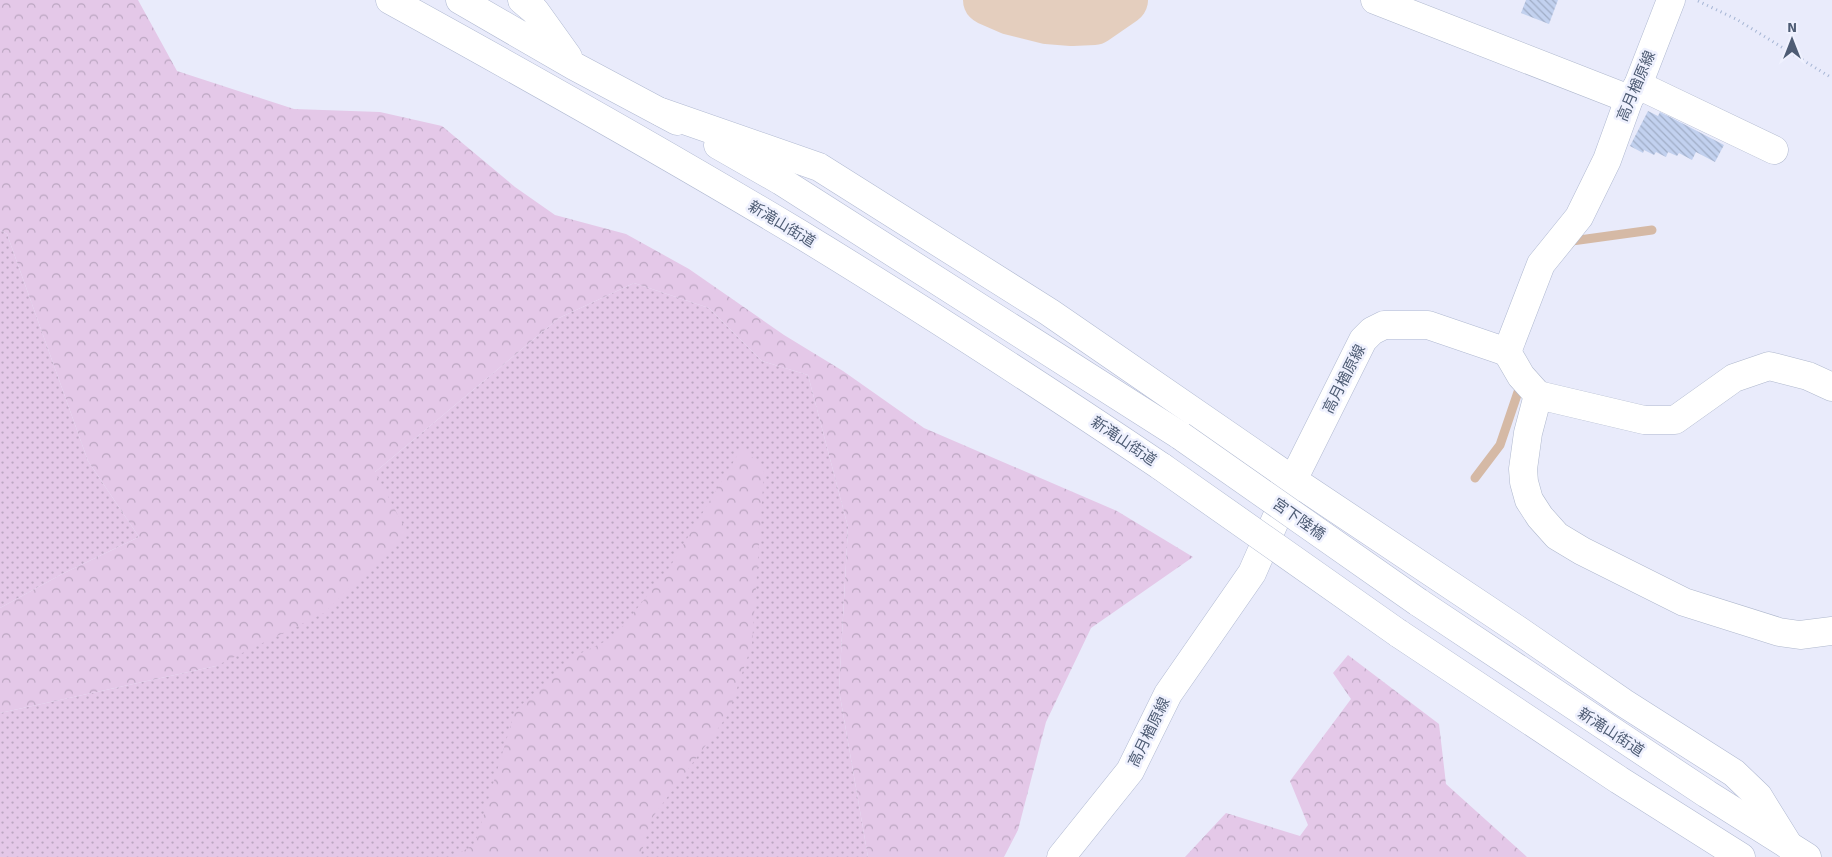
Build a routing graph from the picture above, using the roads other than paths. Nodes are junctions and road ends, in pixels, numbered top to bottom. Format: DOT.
graph roads {
  1 [pos="390,0"];
  2 [pos="460,0"];
  3 [pos="522,0"];
  4 [pos="1375,0"];
  5 [pos="1671,0"];
  6 [pos="574,66"];
  7 [pos="1633,92"];
  8 [pos="661,112"];
  9 [pos="1774,150"];
  10 [pos="1507,352"];
  11 [pos="1832,387"];
  12 [pos="1538,395"];
  13 [pos="1293,480"];
  14 [pos="1418,602"];
  15 [pos="1832,631"];
  16 [pos="1798,852"];
  17 [pos="1062,857"];
  18 [pos="1741,857"];
  1 -- 18 [label="main road, 新滝山街道, bridge"];
  2 -- 6 [label="main road"];
  3 -- 6 [label="main road"];
  4 -- 7 [label="main road"];
  5 -- 7 [label="main road, 高月楢原線"];
  6 -- 8 [label="main road"];
  7 -- 9 [label="main road"];
  7 -- 10 [label="main road, 高月楢原線"];
  8 -- 13 [label="main road"];
  8 -- 14 [label="main road, 宮下陸橋, bridge"];
  10 -- 12 [label="main road"];
  10 -- 13 [label="main road, 高月楢原線"];
  11 -- 12 [label="main road"];
  12 -- 15 [label="main road"];
  13 -- 16 [label="main road"];
  13 -- 17 [label="main road, 高月楢原線"];
  14 -- 16 [label="main road, 新滝山街道"];
}
